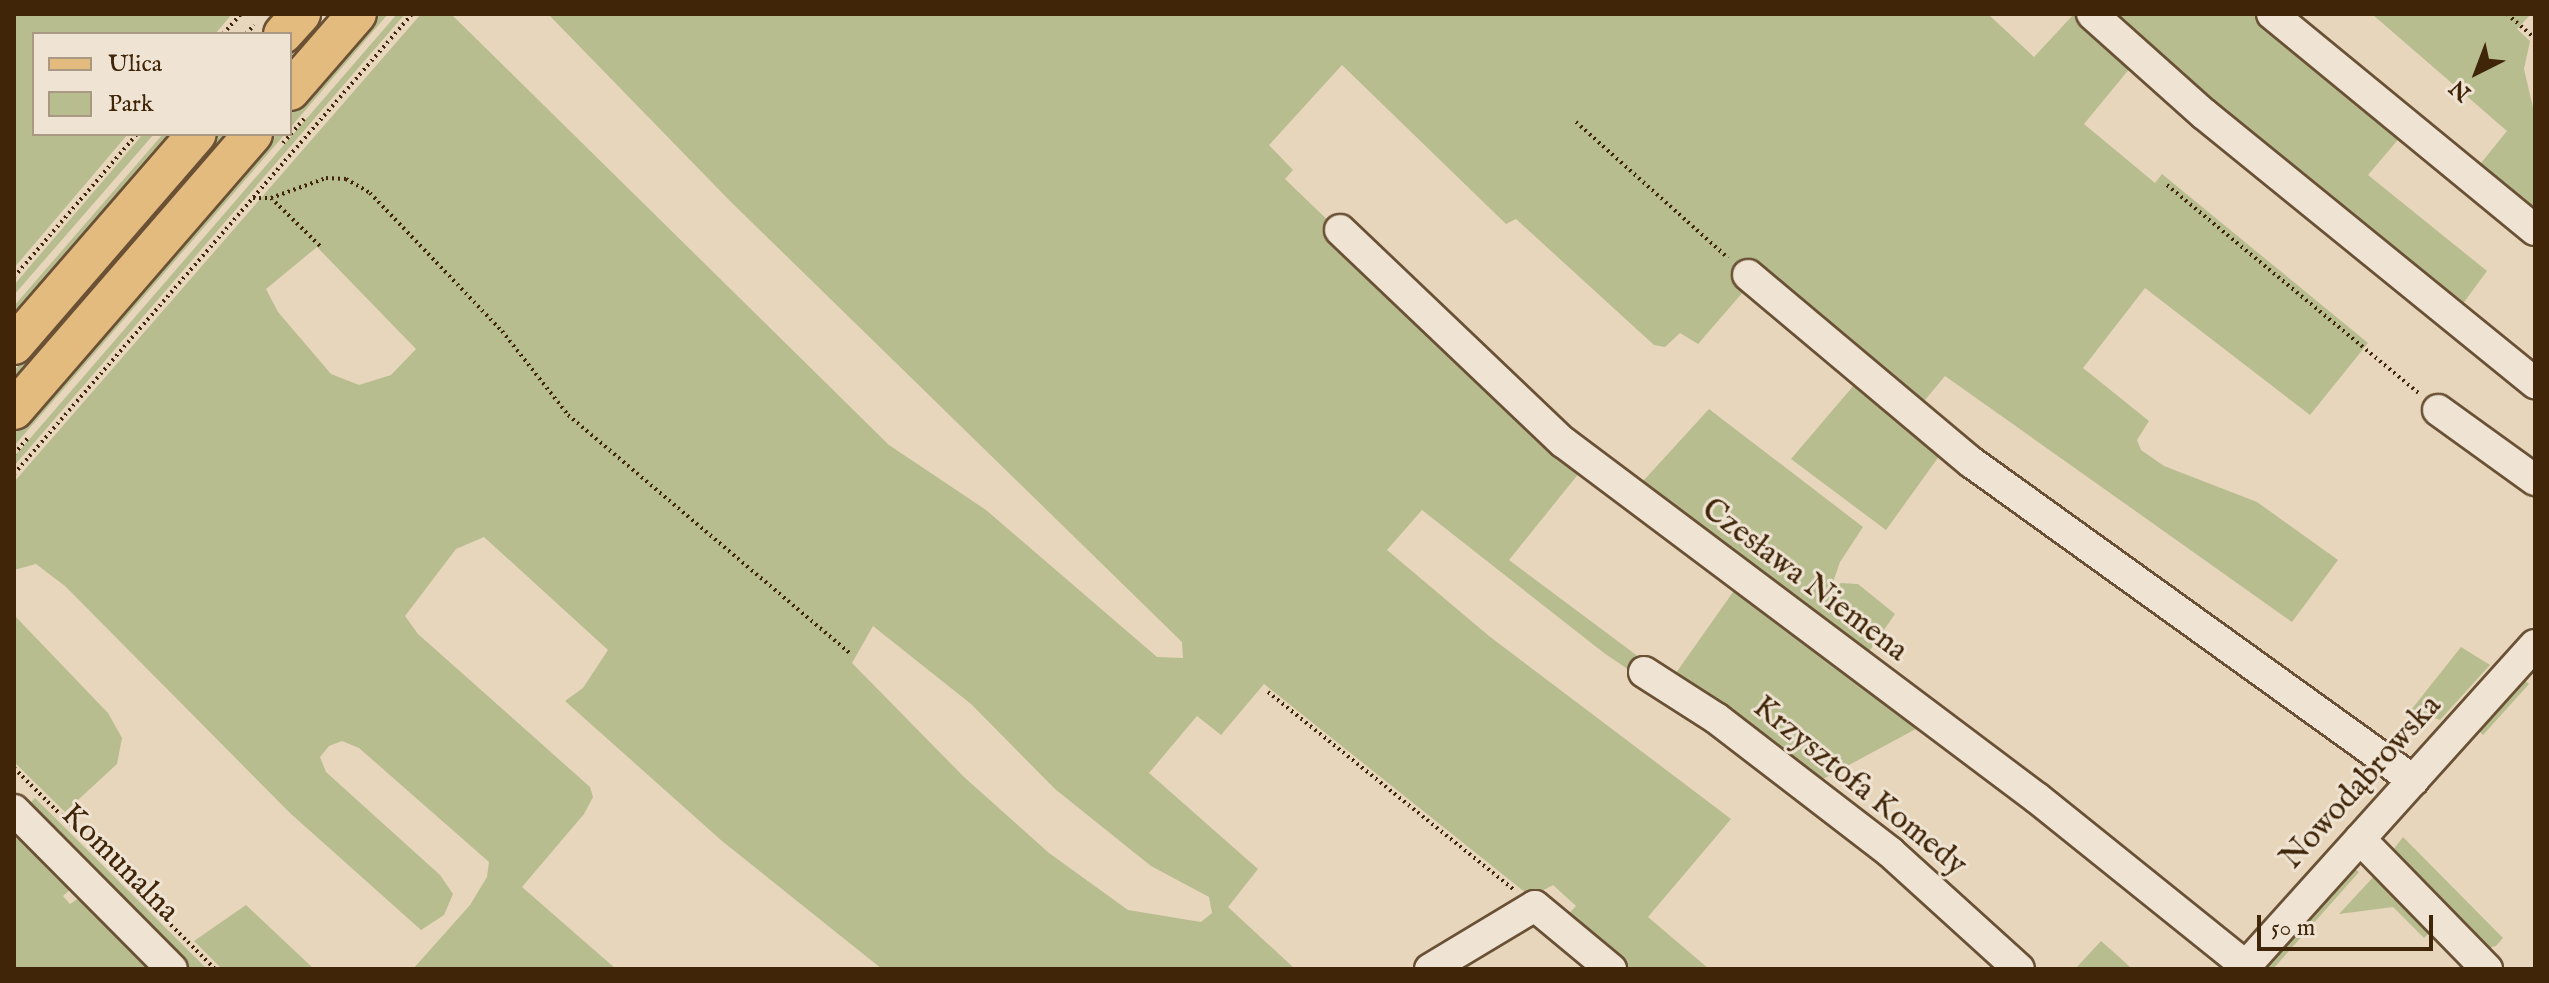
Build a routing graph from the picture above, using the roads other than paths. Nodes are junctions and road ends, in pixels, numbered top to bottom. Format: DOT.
graph roads {
  1 [pos="301,14"];
  2 [pos="357,14"];
  3 [pos="2092,14"];
  4 [pos="2272,14"];
  5 [pos="285,32"];
  6 [pos="292,89"];
  7 [pos="195,136"];
  8 [pos="251,136"];
  9 [pos="1340,230"];
  10 [pos="2535,230"];
  11 [pos="1748,275"];
  12 [pos="14,345"];
  13 [pos="2535,383"];
  14 [pos="14,410"];
  15 [pos="2438,410"];
  16 [pos="2535,480"];
  17 [pos="2530,660"];
  18 [pos="1644,672"];
  19 [pos="2413,780"];
  20 [pos="14,810"];
  21 [pos="2360,839"];
  22 [pos="2244,968"];
  23 [pos="172,969"];
  24 [pos="1430,969"];
  25 [pos="1611,969"];
  26 [pos="2019,969"];
  27 [pos="2487,969"];
  1 -- 5 [label="main road"];
  2 -- 6 [label="main road"];
  3 -- 13 [label="street"];
  4 -- 10 [label="street"];
  7 -- 12 [label="main road"];
  8 -- 14 [label="main road"];
  9 -- 22 [label="street, Czesława Niemena"];
  11 -- 19 [label="street"];
  15 -- 16 [label="street"];
  17 -- 19 [label="street, Nowodąbrowska"];
  18 -- 26 [label="street, Krzysztofa Komedy"];
  19 -- 21 [label="street, Nowodąbrowska"];
  20 -- 23 [label="street, Komunalna"];
  21 -- 22 [label="street, Nowodąbrowska"];
  21 -- 27 [label="street"];
  24 -- 25 [label="street"];
}
